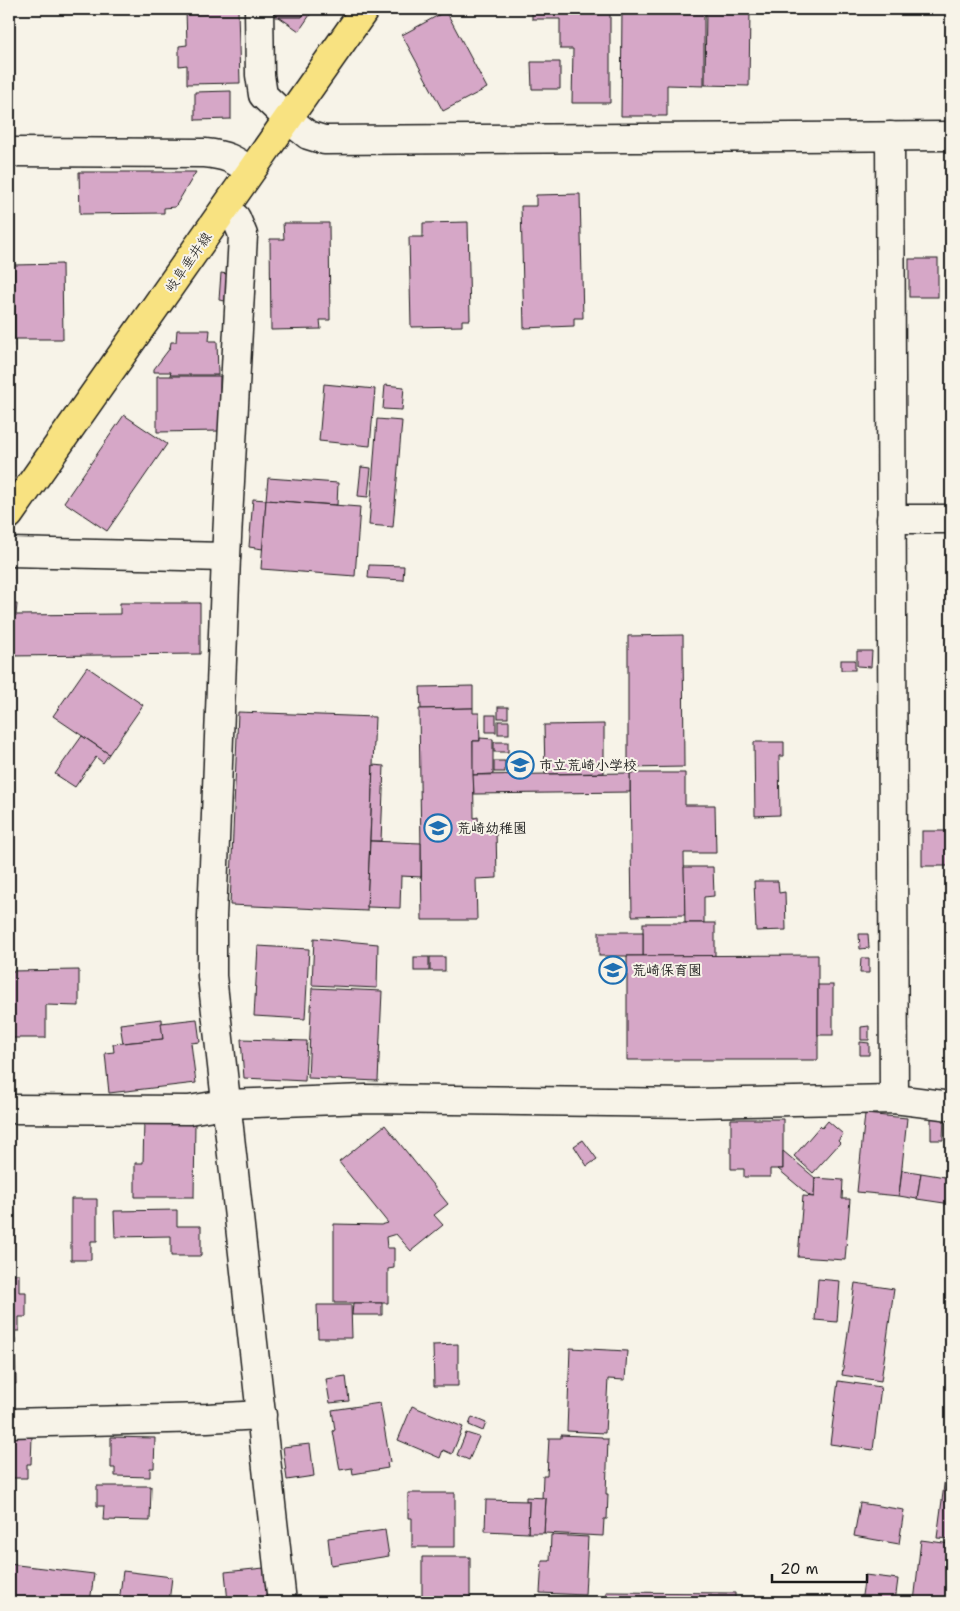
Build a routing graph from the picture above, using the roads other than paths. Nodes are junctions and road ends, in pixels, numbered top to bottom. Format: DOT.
graph roads {
  1 [pos="259,9"];
  2 [pos="365,9"];
  3 [pos="288,120"];
  4 [pos="890,136"];
  5 [pos="951,136"];
  6 [pos="9,152"];
  7 [pos="250,171"];
  8 [pos="224,210"];
  9 [pos="9,515"];
  10 [pos="951,519"];
  11 [pos="891,520"];
  12 [pos="9,552"];
  13 [pos="226,557"];
  14 [pos="894,1099"];
  15 [pos="225,1104"];
  16 [pos="951,1106"];
  17 [pos="9,1109"];
  18 [pos="262,1415"];
  19 [pos="9,1423"];
  20 [pos="282,1602"];
  1 -- 3 [label="street"];
  2 -- 3 [label="main road, 岐阜垂井線"];
  3 -- 4 [label="street"];
  3 -- 7 [label="main road, 岐阜垂井線"];
  4 -- 5 [label="street"];
  4 -- 11 [label="street"];
  6 -- 7 [label="street"];
  7 -- 8 [label="main road, 岐阜垂井線"];
  8 -- 9 [label="main road, 岐阜垂井線"];
  8 -- 13 [label="street"];
  10 -- 11 [label="street"];
  11 -- 14 [label="street"];
  12 -- 13 [label="street"];
  13 -- 15 [label="street"];
  14 -- 15 [label="street"];
  14 -- 16 [label="street"];
  15 -- 17 [label="street"];
  15 -- 18 [label="street"];
  18 -- 19 [label="street"];
  18 -- 20 [label="street"];
}
